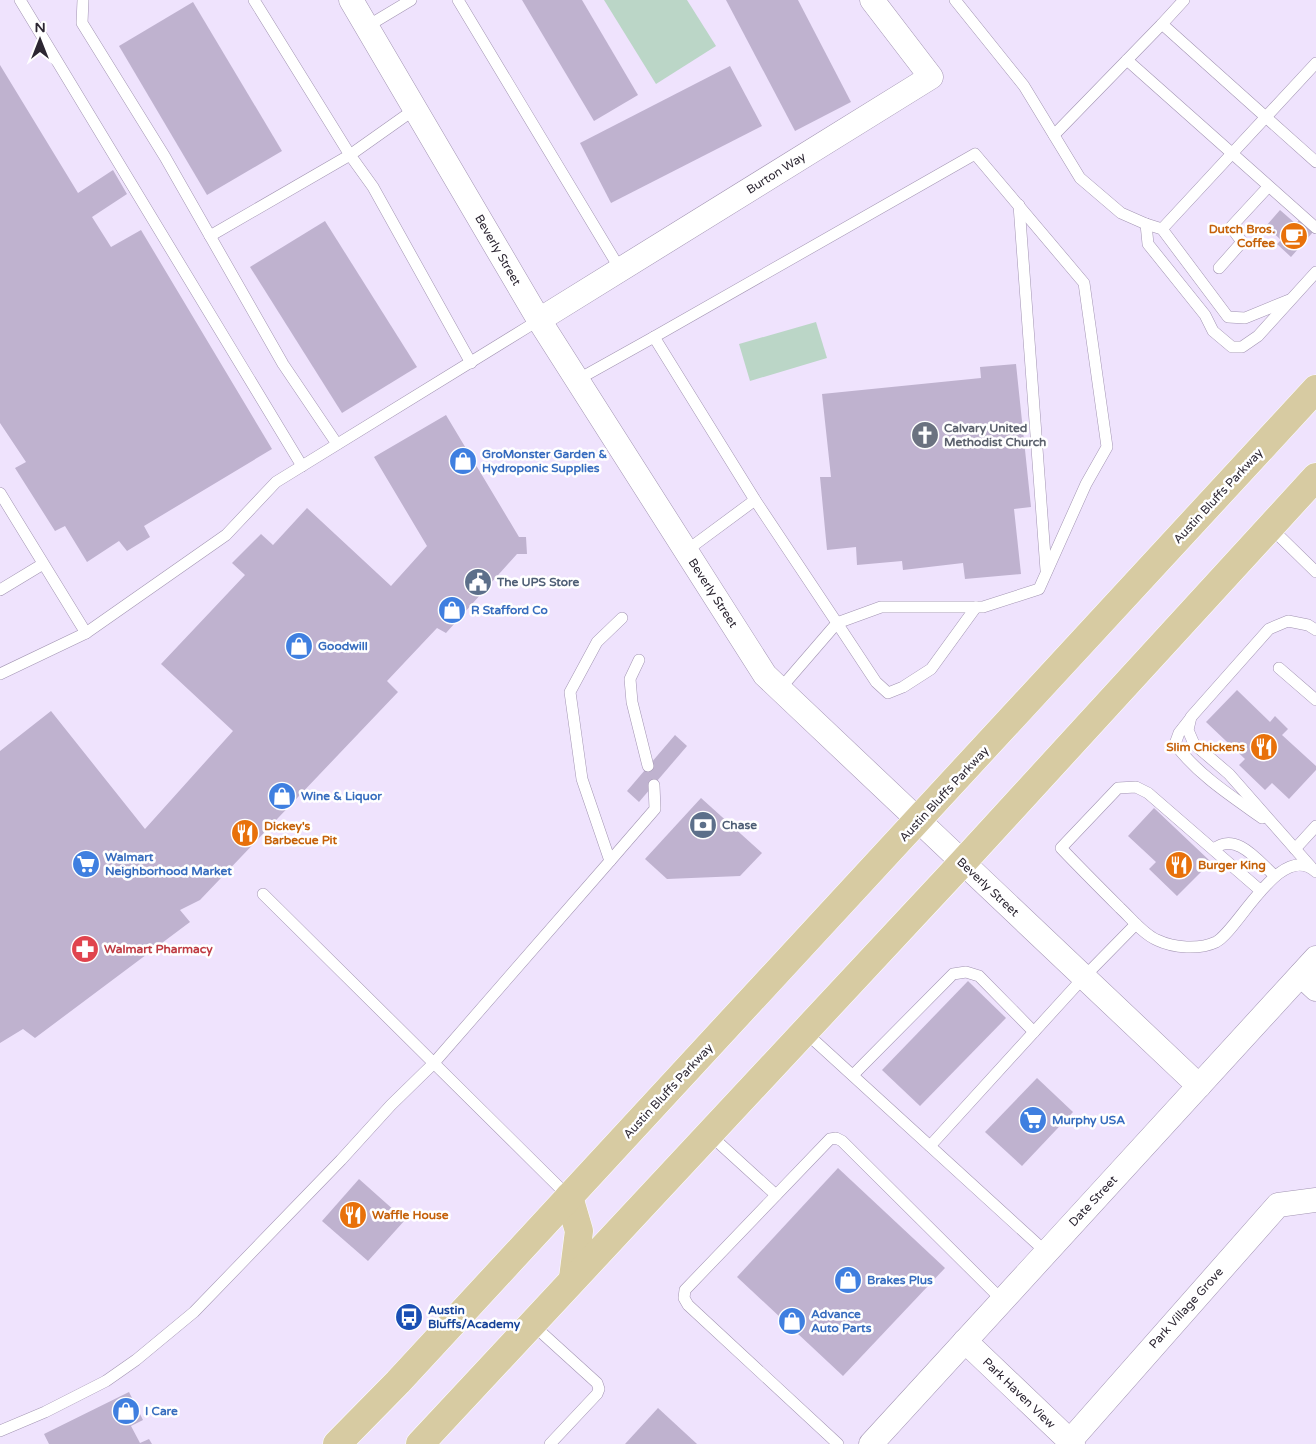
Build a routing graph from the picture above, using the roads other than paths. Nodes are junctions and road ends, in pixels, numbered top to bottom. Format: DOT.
graph roads {
  1 [pos="20,0"];
  2 [pos="83,0"];
  3 [pos="254,0"];
  4 [pos="351,0"];
  5 [pos="410,0"];
  6 [pos="458,0"];
  7 [pos="872,0"];
  8 [pos="955,0"];
  9 [pos="1184,0"];
  10 [pos="1162,24"];
  11 [pos="366,26"];
  12 [pos="1126,60"];
  13 [pos="1315,67"];
  14 [pos="415,109"];
  15 [pos="1267,117"];
  16 [pos="1054,135"];
  17 [pos="1231,154"];
  18 [pos="350,155"];
  19 [pos="1316,162"];
  20 [pos="1268,187"];
  21 [pos="1019,205"];
  22 [pos="1146,224"];
  23 [pos="1316,228"];
  24 [pos="1162,229"];
  25 [pos="210,236"];
  26 [pos="1220,268"];
  27 [pos="620,270"];
  28 [pos="1316,272"];
  29 [pos="1289,300"];
  30 [pos="538,320"];
  31 [pos="654,336"];
  32 [pos="471,363"];
  33 [pos="577,380"];
  34 [pos="1316,389"];
  35 [pos="337,444"];
  36 [pos="302,466"];
  37 [pos="1316,478"];
  38 [pos="0,493"];
  39 [pos="755,500"];
  40 [pos="1270,527"];
  41 [pos="686,551"];
  42 [pos="43,564"];
  43 [pos="1046,572"];
  44 [pos="1316,572"];
  45 [pos="0,590"];
  46 [pos="976,607"];
  47 [pos="622,618"];
  48 [pos="837,623"];
  49 [pos="1316,630"];
  50 [pos="86,633"];
  51 [pos="639,660"];
  52 [pos="1279,668"];
  53 [pos="0,674"];
  54 [pos="780,689"];
  55 [pos="1316,700"];
  56 [pos="1191,717"];
  57 [pos="648,766"];
  58 [pos="654,785"];
  59 [pos="918,822"];
  60 [pos="1316,826"];
  61 [pos="1278,830"];
  62 [pos="1214,849"];
  63 [pos="1295,849"];
  64 [pos="610,861"];
  65 [pos="963,862"];
  66 [pos="1314,869"];
  67 [pos="1274,876"];
  68 [pos="1261,891"];
  69 [pos="263,894"];
  70 [pos="1136,924"];
  71 [pos="1311,974"];
  72 [pos="1084,977"];
  73 [pos="804,1032"];
  74 [pos="1034,1032"];
  75 [pos="433,1064"];
  76 [pos="853,1075"];
  77 [pos="1199,1086"];
  78 [pos="709,1134"];
  79 [pos="930,1146"];
  80 [pos="776,1195"];
  81 [pos="569,1197"];
  82 [pos="1316,1200"];
  83 [pos="1046,1252"];
  84 [pos="573,1278"];
  85 [pos="1002,1300"];
  86 [pos="532,1324"];
  87 [pos="965,1341"];
  88 [pos="0,1431"];
  89 [pos="1071,1443"];
  90 [pos="337,1444"];
  91 [pos="420,1444"];
  92 [pos="550,1444"];
  93 [pos="838,1444"];
  94 [pos="871,1444"];
  1 -- 36 [label="lane"];
  2 -- 25 [label="lane"];
  3 -- 18 [label="lane"];
  4 -- 11 [label="street, Beverly Street"];
  5 -- 11 [label="lane"];
  6 -- 27 [label="lane"];
  7 -- 27 [label="street, Burton Way"];
  8 -- 16 [label="lane"];
  9 -- 10 [label="lane"];
  10 -- 12 [label="lane"];
  10 -- 15 [label="lane"];
  11 -- 14 [label="street, Beverly Street"];
  12 -- 16 [label="lane"];
  12 -- 17 [label="lane"];
  13 -- 15 [label="lane"];
  14 -- 18 [label="lane"];
  14 -- 30 [label="street, Beverly Street"];
  15 -- 17 [label="lane"];
  15 -- 19 [label="lane"];
  16 -- 22 [label="lane"];
  17 -- 20 [label="lane"];
  17 -- 24 [label="lane"];
  18 -- 25 [label="lane"];
  18 -- 32 [label="lane"];
  20 -- 23 [label="lane"];
  20 -- 26 [label="lane"];
  21 -- 31 [label="lane"];
  21 -- 43 [label="lane"];
  21 -- 43 [label="lane"];
  22 -- 24 [label="lane"];
  22 -- 29 [label="lane"];
  24 -- 29 [label="lane"];
  25 -- 35 [label="lane"];
  27 -- 30 [label="street, Burton Way"];
  28 -- 29 [label="lane"];
  30 -- 32 [label="lane"];
  30 -- 33 [label="street, Beverly Street"];
  31 -- 33 [label="lane"];
  31 -- 39 [label="lane"];
  32 -- 35 [label="lane"];
  33 -- 41 [label="street, Beverly Street"];
  34 -- 59 [label="main road, Austin Bluffs Parkway"];
  35 -- 36 [label="lane"];
  36 -- 50 [label="lane"];
  37 -- 40 [label="main road"];
  38 -- 42 [label="lane"];
  39 -- 41 [label="lane"];
  39 -- 48 [label="lane"];
  40 -- 44 [label="lane"];
  40 -- 65 [label="main road"];
  41 -- 54 [label="street, Beverly Street"];
  42 -- 45 [label="lane"];
  42 -- 50 [label="lane"];
  43 -- 46 [label="lane"];
  46 -- 48 [label="lane"];
  46 -- 48 [label="lane"];
  47 -- 64 [label="lane"];
  48 -- 54 [label="lane"];
  49 -- 56 [label="lane"];
  50 -- 53 [label="lane"];
  51 -- 57 [label="lane"];
  52 -- 55 [label="lane"];
  54 -- 59 [label="street, Beverly Street"];
  56 -- 61 [label="lane"];
  56 -- 61 [label="lane"];
  58 -- 64 [label="lane"];
  59 -- 65 [label="street, Beverly Street"];
  59 -- 81 [label="main road, Austin Bluffs Parkway"];
  60 -- 63 [label="lane"];
  61 -- 63 [label="lane"];
  62 -- 67 [label="lane"];
  62 -- 68 [label="lane"];
  62 -- 70 [label="lane"];
  63 -- 66 [label="lane"];
  64 -- 75 [label="lane"];
  65 -- 72 [label="street, Beverly Street"];
  65 -- 73 [label="main road"];
  66 -- 67 [label="lane"];
  67 -- 68 [label="lane"];
  68 -- 70 [label="lane"];
  69 -- 75 [label="lane"];
  70 -- 72 [label="lane"];
  71 -- 77 [label="street, Date Street"];
  72 -- 74 [label="lane"];
  72 -- 77 [label="street, Beverly Street"];
  73 -- 76 [label="lane"];
  73 -- 78 [label="main road"];
  74 -- 76 [label="lane"];
  74 -- 79 [label="lane"];
  75 -- 81 [label="lane"];
  75 -- 88 [label="lane"];
  76 -- 79 [label="lane"];
  77 -- 83 [label="street, Date Street"];
  78 -- 80 [label="lane"];
  78 -- 84 [label="main road"];
  79 -- 83 [label="lane"];
  80 -- 85 [label="lane"];
  80 -- 93 [label="lane"];
  81 -- 84 [label="main road"];
  81 -- 90 [label="main road, Austin Bluffs Parkway"];
  82 -- 89 [label="street, Park Village Grove"];
  83 -- 85 [label="street, Date Street"];
  84 -- 86 [label="main road"];
  85 -- 87 [label="street, Date Street"];
  86 -- 91 [label="main road"];
  86 -- 92 [label="lane"];
  87 -- 89 [label="street, Park Haven View"];
  87 -- 94 [label="street, Date Street"];
}
